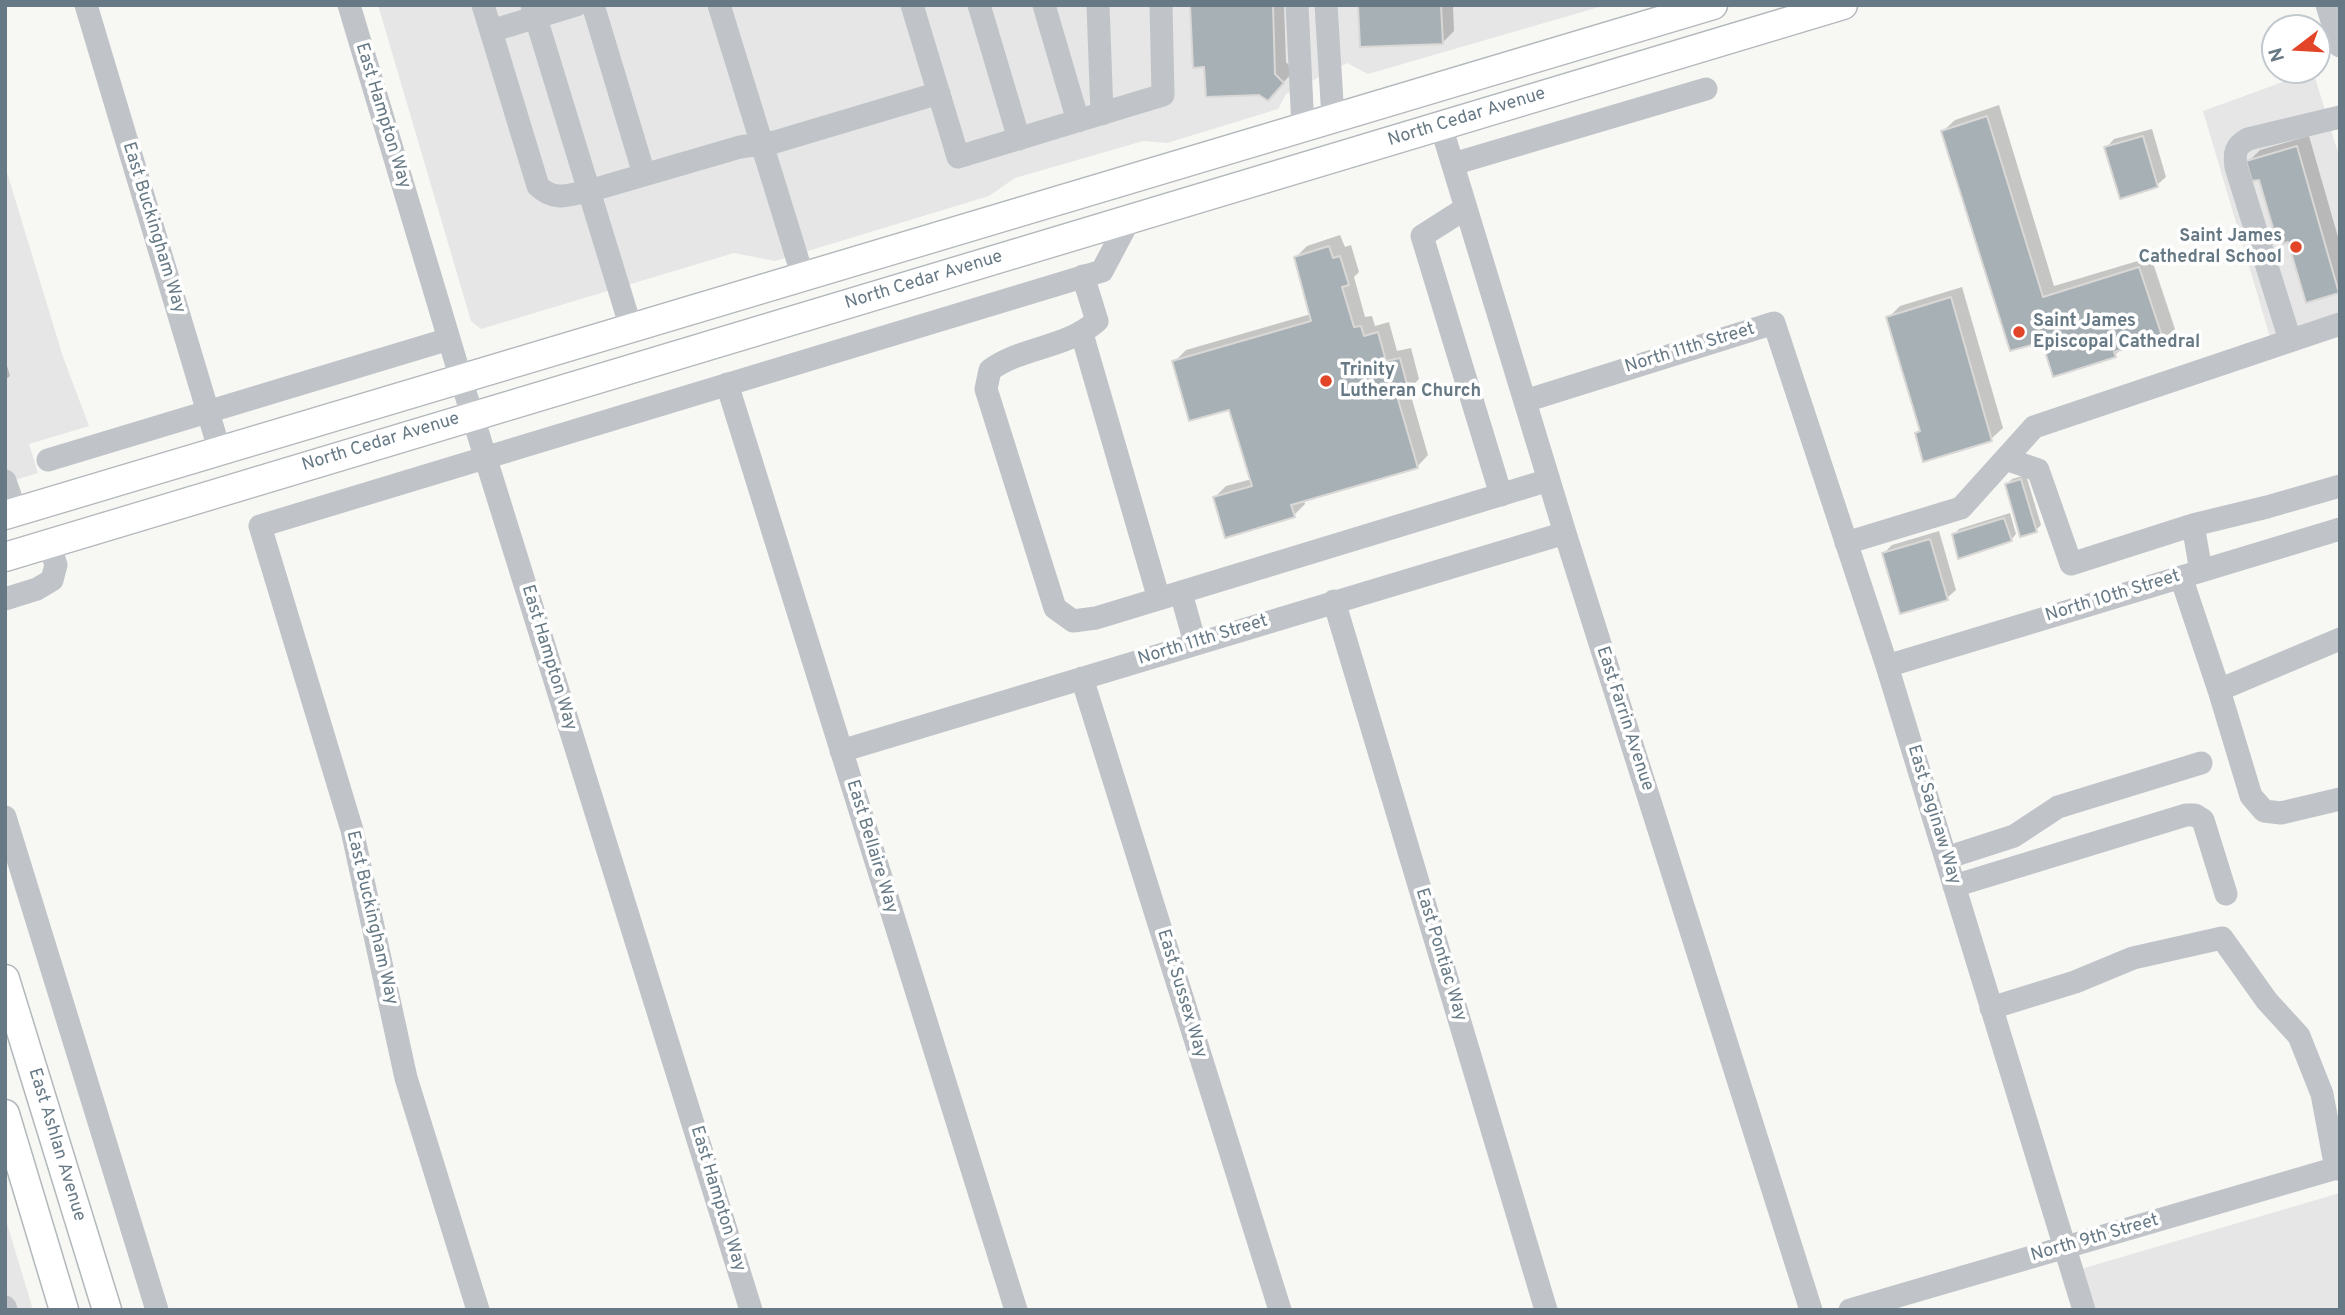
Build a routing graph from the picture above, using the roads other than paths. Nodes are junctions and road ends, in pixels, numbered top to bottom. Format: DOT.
graph roads {
  1 [pos="86,5"];
  2 [pos="349,5"];
  3 [pos="483,5"];
  4 [pos="576,5"];
  5 [pos="593,5"];
  6 [pos="719,5"];
  7 [pos="912,5"];
  8 [pos="979,5"];
  9 [pos="1044,5"];
  10 [pos="1098,5"];
  11 [pos="1161,5"];
  12 [pos="1297,5"];
  13 [pos="1326,5"];
  14 [pos="1779,5"];
  15 [pos="1843,5"];
  16 [pos="2327,5"];
  17 [pos="1702,7"];
  18 [pos="534,11"];
  19 [pos="491,31"];
  20 [pos="1617,34"];
  21 [pos="2340,46"];
  22 [pos="1652,63"];
  23 [pos="1706,89"];
  24 [pos="939,93"];
  25 [pos="1102,114"];
  26 [pos="2340,117"];
  27 [pos="1333,118"];
  28 [pos="1078,121"];
  29 [pos="1441,126"];
  30 [pos="1303,128"];
  31 [pos="1019,139"];
  32 [pos="760,144"];
  33 [pos="1453,164"];
  34 [pos="644,174"];
  35 [pos="589,191"];
  36 [pos="1466,208"];
  37 [pos="1129,220"];
  38 [pos="1092,274"];
  39 [pos="803,277"];
  40 [pos="1774,323"];
  41 [pos="2340,324"];
  42 [pos="631,328"];
  43 [pos="1082,334"];
  44 [pos="449,339"];
  45 [pos="2290,340"];
  46 [pos="461,379"];
  47 [pos="727,384"];
  48 [pos="1525,401"];
  49 [pos="208,411"];
  50 [pos="472,415"];
  51 [pos="220,452"];
  52 [pos="485,458"];
  53 [pos="2006,459"];
  54 [pos="48,460"];
  55 [pos="1549,480"];
  56 [pos="5,481"];
  57 [pos="2340,486"];
  58 [pos="1501,495"];
  59 [pos="11,514"];
  60 [pos="2193,525"];
  61 [pos="2340,529"];
  62 [pos="1565,533"];
  63 [pos="49,543"];
  64 [pos="1846,543"];
  65 [pos="5,557"];
  66 [pos="2191,574"];
  67 [pos="1170,596"];
  68 [pos="5,598"];
  69 [pos="1334,601"];
  70 [pos="2340,639"];
  71 [pos="1195,643"];
  72 [pos="1887,666"];
  73 [pos="1082,678"];
  74 [pos="2220,690"];
  75 [pos="841,751"];
  76 [pos="2201,763"];
  77 [pos="2340,799"];
  78 [pos="5,817"];
  79 [pos="1945,858"];
  80 [pos="1954,886"];
  81 [pos="2226,894"];
  82 [pos="5,979"];
  83 [pos="1991,1008"];
  84 [pos="5,1114"];
  85 [pos="2338,1168"];
  86 [pos="2065,1247"];
  87 [pos="64,1310"];
  88 [pos="107,1310"];
  89 [pos="157,1310"];
  90 [pos="478,1310"];
  91 [pos="751,1310"];
  92 [pos="1016,1310"];
  93 [pos="1280,1310"];
  94 [pos="1546,1310"];
  95 [pos="1811,1310"];
  96 [pos="1850,1310"];
  97 [pos="2084,1310"];
  1 -- 49 [label="street, East Buckingham Way"];
  2 -- 44 [label="street, East Hampton Way"];
  3 -- 19 [label="street"];
  4 -- 18 [label="street"];
  5 -- 34 [label="street"];
  6 -- 32 [label="street"];
  7 -- 24 [label="street"];
  8 -- 31 [label="street"];
  9 -- 28 [label="street"];
  10 -- 25 [label="street"];
  11 -- 25 [label="street"];
  12 -- 30 [label="street"];
  13 -- 27 [label="street"];
  14 -- 22 [label="main road"];
  15 -- 22 [label="main road, North Cedar Avenue"];
  16 -- 21 [label="street"];
  17 -- 20 [label="main road"];
  18 -- 19 [label="street"];
  18 -- 35 [label="street"];
  19 -- 35 [label="street"];
  20 -- 27 [label="main road"];
  20 -- 29 [label="main road"];
  22 -- 29 [label="main road, North Cedar Avenue"];
  23 -- 33 [label="street"];
  24 -- 31 [label="street"];
  24 -- 32 [label="street"];
  25 -- 28 [label="street"];
  26 -- 45 [label="street"];
  27 -- 30 [label="main road"];
  27 -- 37 [label="main road"];
  28 -- 31 [label="street"];
  29 -- 33 [label="street, East Farrin Avenue"];
  29 -- 37 [label="main road, North Cedar Avenue"];
  30 -- 39 [label="main road"];
  32 -- 34 [label="street"];
  32 -- 39 [label="street"];
  33 -- 36 [label="street, East Farrin Avenue"];
  34 -- 35 [label="street"];
  35 -- 42 [label="street"];
  36 -- 48 [label="street, East Farrin Avenue"];
  36 -- 58 [label="street"];
  37 -- 38 [label="street"];
  37 -- 50 [label="main road, North Cedar Avenue"];
  38 -- 43 [label="street"];
  38 -- 47 [label="street"];
  39 -- 42 [label="main road"];
  40 -- 48 [label="street, North 11th Street"];
  40 -- 64 [label="street, East Saginaw Way"];
  41 -- 45 [label="street"];
  42 -- 46 [label="main road"];
  43 -- 67 [label="street"];
  43 -- 67 [label="street"];
  44 -- 46 [label="street, East Hampton Way"];
  44 -- 49 [label="street"];
  45 -- 53 [label="street"];
  46 -- 50 [label="street, East Hampton Way"];
  46 -- 51 [label="main road"];
  47 -- 52 [label="street"];
  47 -- 75 [label="street, East Bellaire Way"];
  48 -- 55 [label="street, East Farrin Avenue"];
  49 -- 51 [label="street, East Buckingham Way"];
  49 -- 54 [label="street"];
  50 -- 52 [label="street, East Hampton Way"];
  50 -- 63 [label="main road, North Cedar Avenue"];
  51 -- 59 [label="main road"];
  52 -- 90 [label="street, East Buckingham Way"];
  52 -- 91 [label="street, East Hampton Way"];
  53 -- 60 [label="street"];
  53 -- 64 [label="street"];
  55 -- 58 [label="street"];
  55 -- 62 [label="street, East Farrin Avenue"];
  56 -- 59 [label="street"];
  57 -- 60 [label="street"];
  58 -- 67 [label="street"];
  60 -- 66 [label="street"];
  61 -- 66 [label="street, North 10th Street"];
  62 -- 69 [label="street, North 11th Street"];
  62 -- 95 [label="street, East Farrin Avenue"];
  63 -- 65 [label="main road, North Cedar Avenue"];
  63 -- 68 [label="street"];
  64 -- 72 [label="street, East Saginaw Way"];
  66 -- 72 [label="street, North 10th Street"];
  66 -- 74 [label="street"];
  67 -- 71 [label="street"];
  69 -- 71 [label="street, North 11th Street"];
  69 -- 94 [label="street, East Pontiac Way"];
  70 -- 74 [label="street"];
  71 -- 73 [label="street, North 11th Street"];
  72 -- 79 [label="street, East Saginaw Way"];
  73 -- 75 [label="street, North 11th Street"];
  73 -- 93 [label="street, East Sussex Way"];
  74 -- 77 [label="street"];
  75 -- 92 [label="street, East Bellaire Way"];
  76 -- 79 [label="street"];
  78 -- 89 [label="street"];
  79 -- 80 [label="street, East Saginaw Way"];
  80 -- 81 [label="street"];
  80 -- 83 [label="street, East Saginaw Way"];
  82 -- 88 [label="main road, East Ashlan Avenue"];
  83 -- 85 [label="street"];
  83 -- 86 [label="street, East Saginaw Way"];
  84 -- 87 [label="main road"];
  85 -- 86 [label="street, North 9th Street"];
  86 -- 96 [label="street, North 9th Street"];
  86 -- 97 [label="street, East Saginaw Way"];
}
